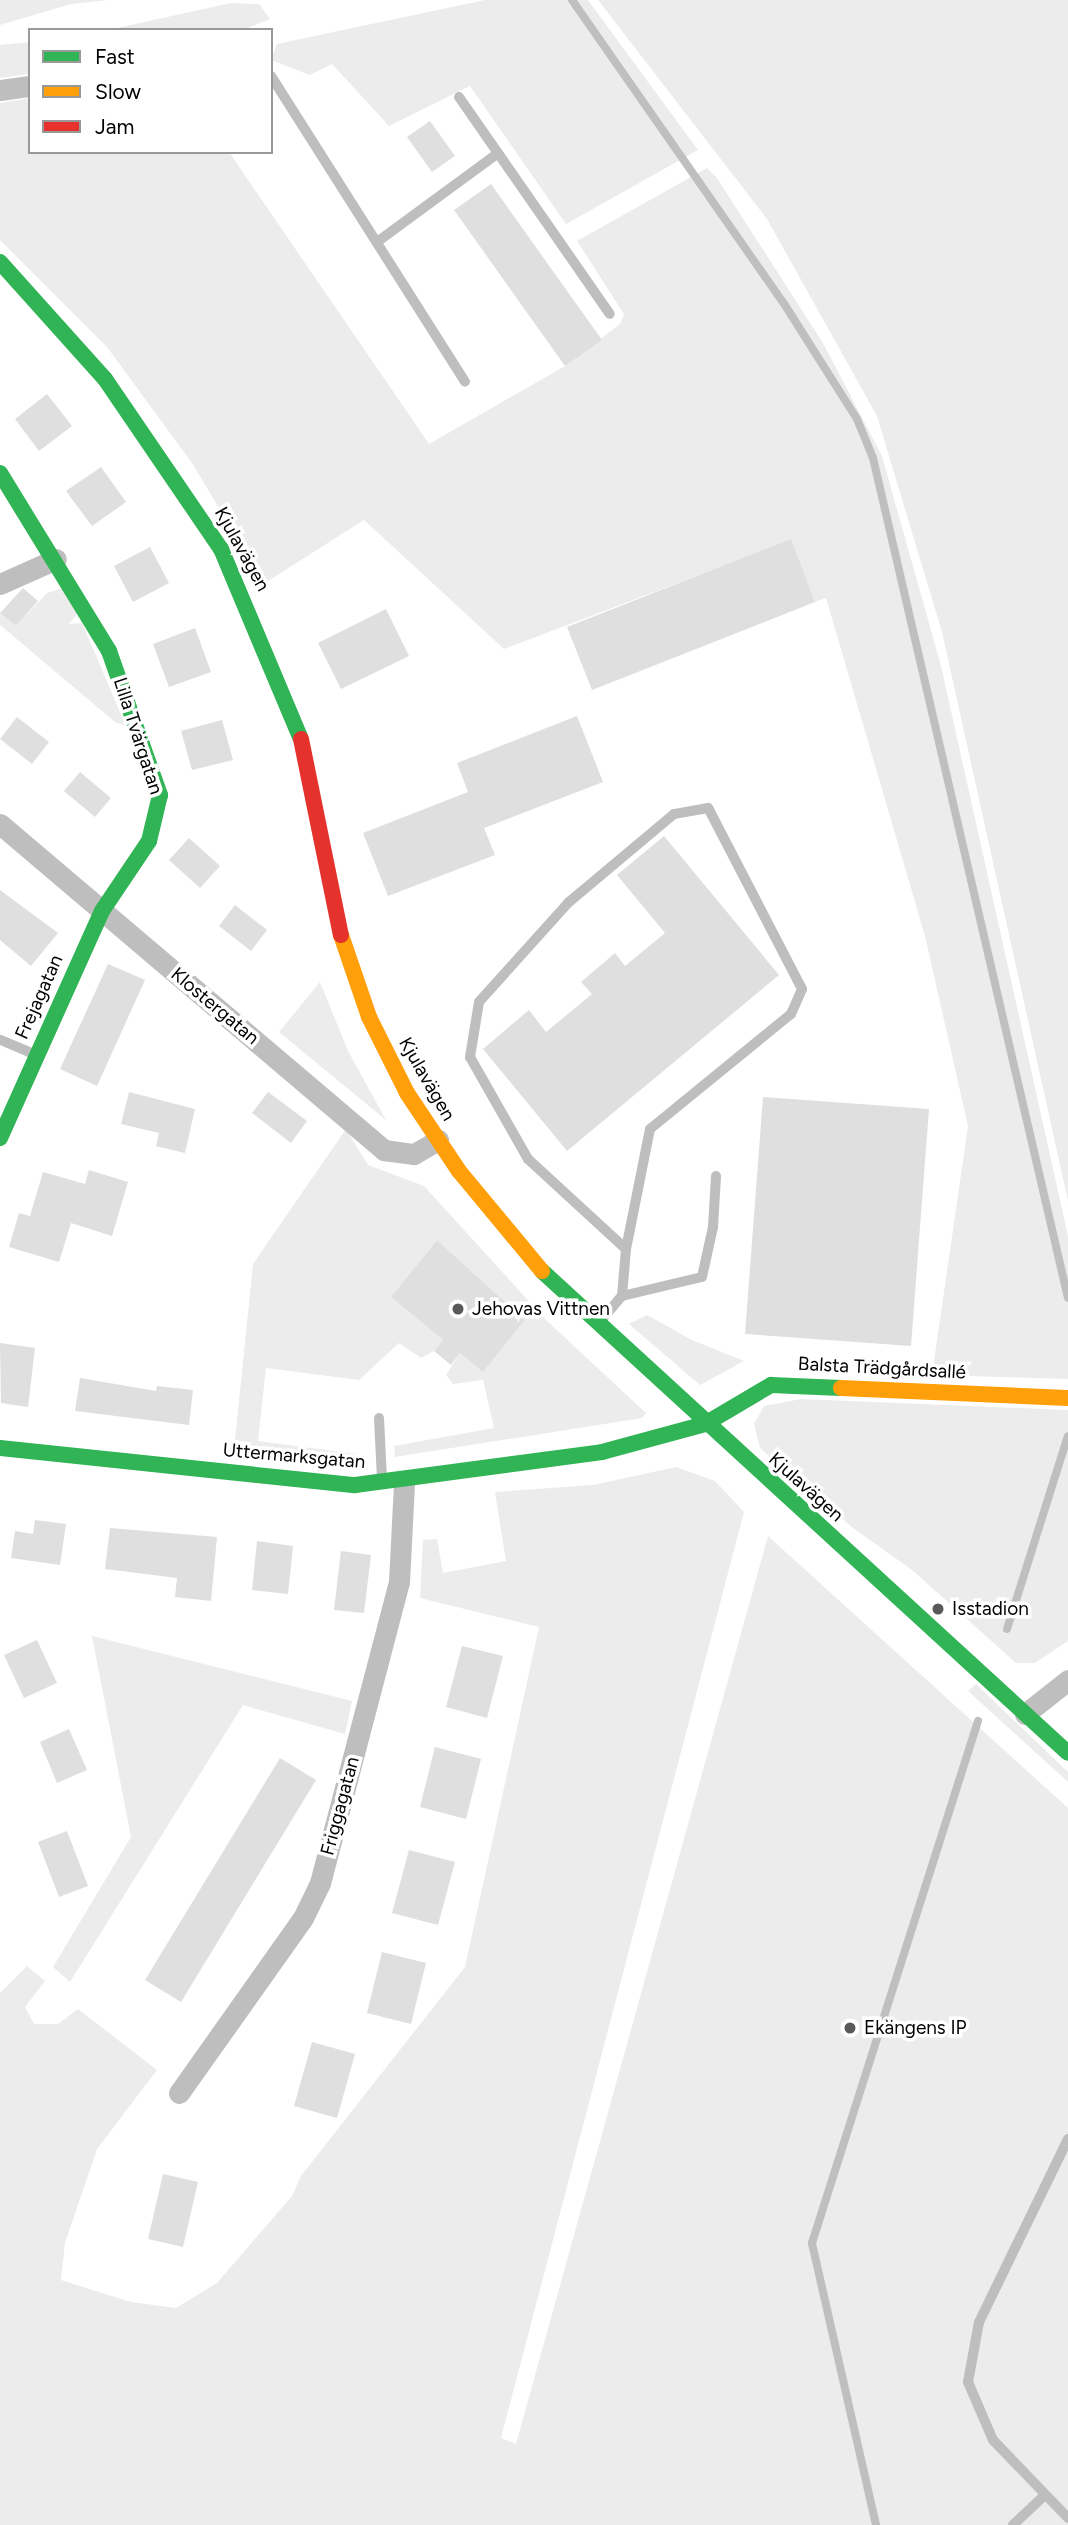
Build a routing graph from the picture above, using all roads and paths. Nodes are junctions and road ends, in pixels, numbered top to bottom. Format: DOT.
graph roads {
  1 [pos="273,79"];
  2 [pos="28,86"];
  3 [pos="0,90"];
  4 [pos="459,97"];
  5 [pos="498,153"];
  6 [pos="377,242"];
  7 [pos="3,271"];
  8 [pos="610,314"];
  9 [pos="465,382"];
  10 [pos="0,473"];
  11 [pos="56,559"];
  12 [pos="0,584"];
  13 [pos="0,824"];
  14 [pos="102,911"];
  15 [pos="1,1040"];
  16 [pos="37,1055"];
  17 [pos="0,1138"];
  18 [pos="438,1140"];
  19 [pos="716,1176"];
  20 [pos="626,1249"];
  21 [pos="622,1296"];
  22 [pos="597,1325"];
  23 [pos="1068,1398"];
  24 [pos="379,1418"];
  25 [pos="705,1424"];
  26 [pos="0,1448"];
  27 [pos="404,1482"];
  28 [pos="382,1483"];
  29 [pos="1068,1680"];
  30 [pos="1025,1714"];
  31 [pos="1068,1754"];
  32 [pos="179,2093"];
  33 [pos="1068,2140"];
  34 [pos="1045,2495"];
  35 [pos="1068,2518"];
  36 [pos="1013,2525"];
  1 -- 6 [label="lane"];
  2 -- 3 [label="street"];
  4 -- 5 [label="lane"];
  5 -- 6 [label="lane"];
  5 -- 8 [label="lane"];
  6 -- 9 [label="lane"];
  7 -- 18 [label="street, Kjulavägen"];
  10 -- 11 [label="street, Lilla Tvärgatan"];
  11 -- 12 [label="street"];
  11 -- 14 [label="street, Lilla Tvärgatan"];
  13 -- 14 [label="street, Klostergatan"];
  14 -- 16 [label="street, Frejagatan"];
  14 -- 18 [label="street, Klostergatan"];
  15 -- 16 [label="lane"];
  16 -- 17 [label="street, Frejagatan"];
  18 -- 22 [label="street, Kjulavägen"];
  19 -- 21 [label="lane"];
  20 -- 20 [label="lane"];
  20 -- 21 [label="lane"];
  21 -- 22 [label="lane"];
  22 -- 25 [label="street, Kjulavägen"];
  23 -- 25 [label="street, Balsta Trädgårdsallé"];
  24 -- 28 [label="lane"];
  25 -- 27 [label="street, Uttermarksgatan"];
  25 -- 30 [label="street, Kjulavägen"];
  26 -- 28 [label="street, Uttermarksgatan"];
  27 -- 28 [label="street, Uttermarksgatan"];
  27 -- 32 [label="street, Friggagatan"];
  29 -- 30 [label="street"];
  30 -- 31 [label="street, Kjulavägen"];
  33 -- 34 [label="lane"];
  34 -- 35 [label="lane"];
  34 -- 36 [label="lane"];
}
